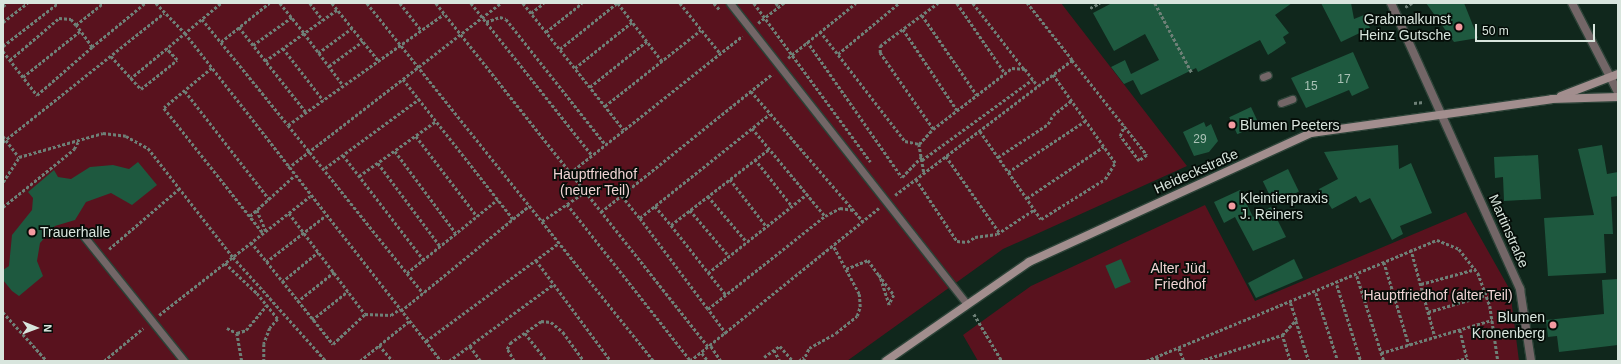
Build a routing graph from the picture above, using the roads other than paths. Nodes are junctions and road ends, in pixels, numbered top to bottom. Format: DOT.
graph roads {
  1 [pos="730,3"];
  2 [pos="1391,3"];
  3 [pos="1572,3"];
  4 [pos="1614,76"];
  5 [pos="1618,92"];
  6 [pos="1618,97"];
  7 [pos="1292,99"];
  8 [pos="1552,100"];
  9 [pos="1281,103"];
  10 [pos="1444,116"];
  11 [pos="82,234"];
  12 [pos="966,303"];
  13 [pos="184,361"];
  14 [pos="886,361"];
  15 [pos="1531,361"];
  1 -- 12 [label="lane"];
  2 -- 10 [label="street, Martinstraße"];
  3 -- 4 [label="street"];
  4 -- 5 [label="street"];
  4 -- 8 [label="street"];
  6 -- 8 [label="street"];
  7 -- 9 [label="lane"];
  8 -- 10 [label="street, Heideckstraße"];
  10 -- 12 [label="street, Heideckstraße"];
  10 -- 15 [label="street, Martinstraße"];
  11 -- 13 [label="lane"];
  12 -- 14 [label="street, Heideckstraße"];
}
